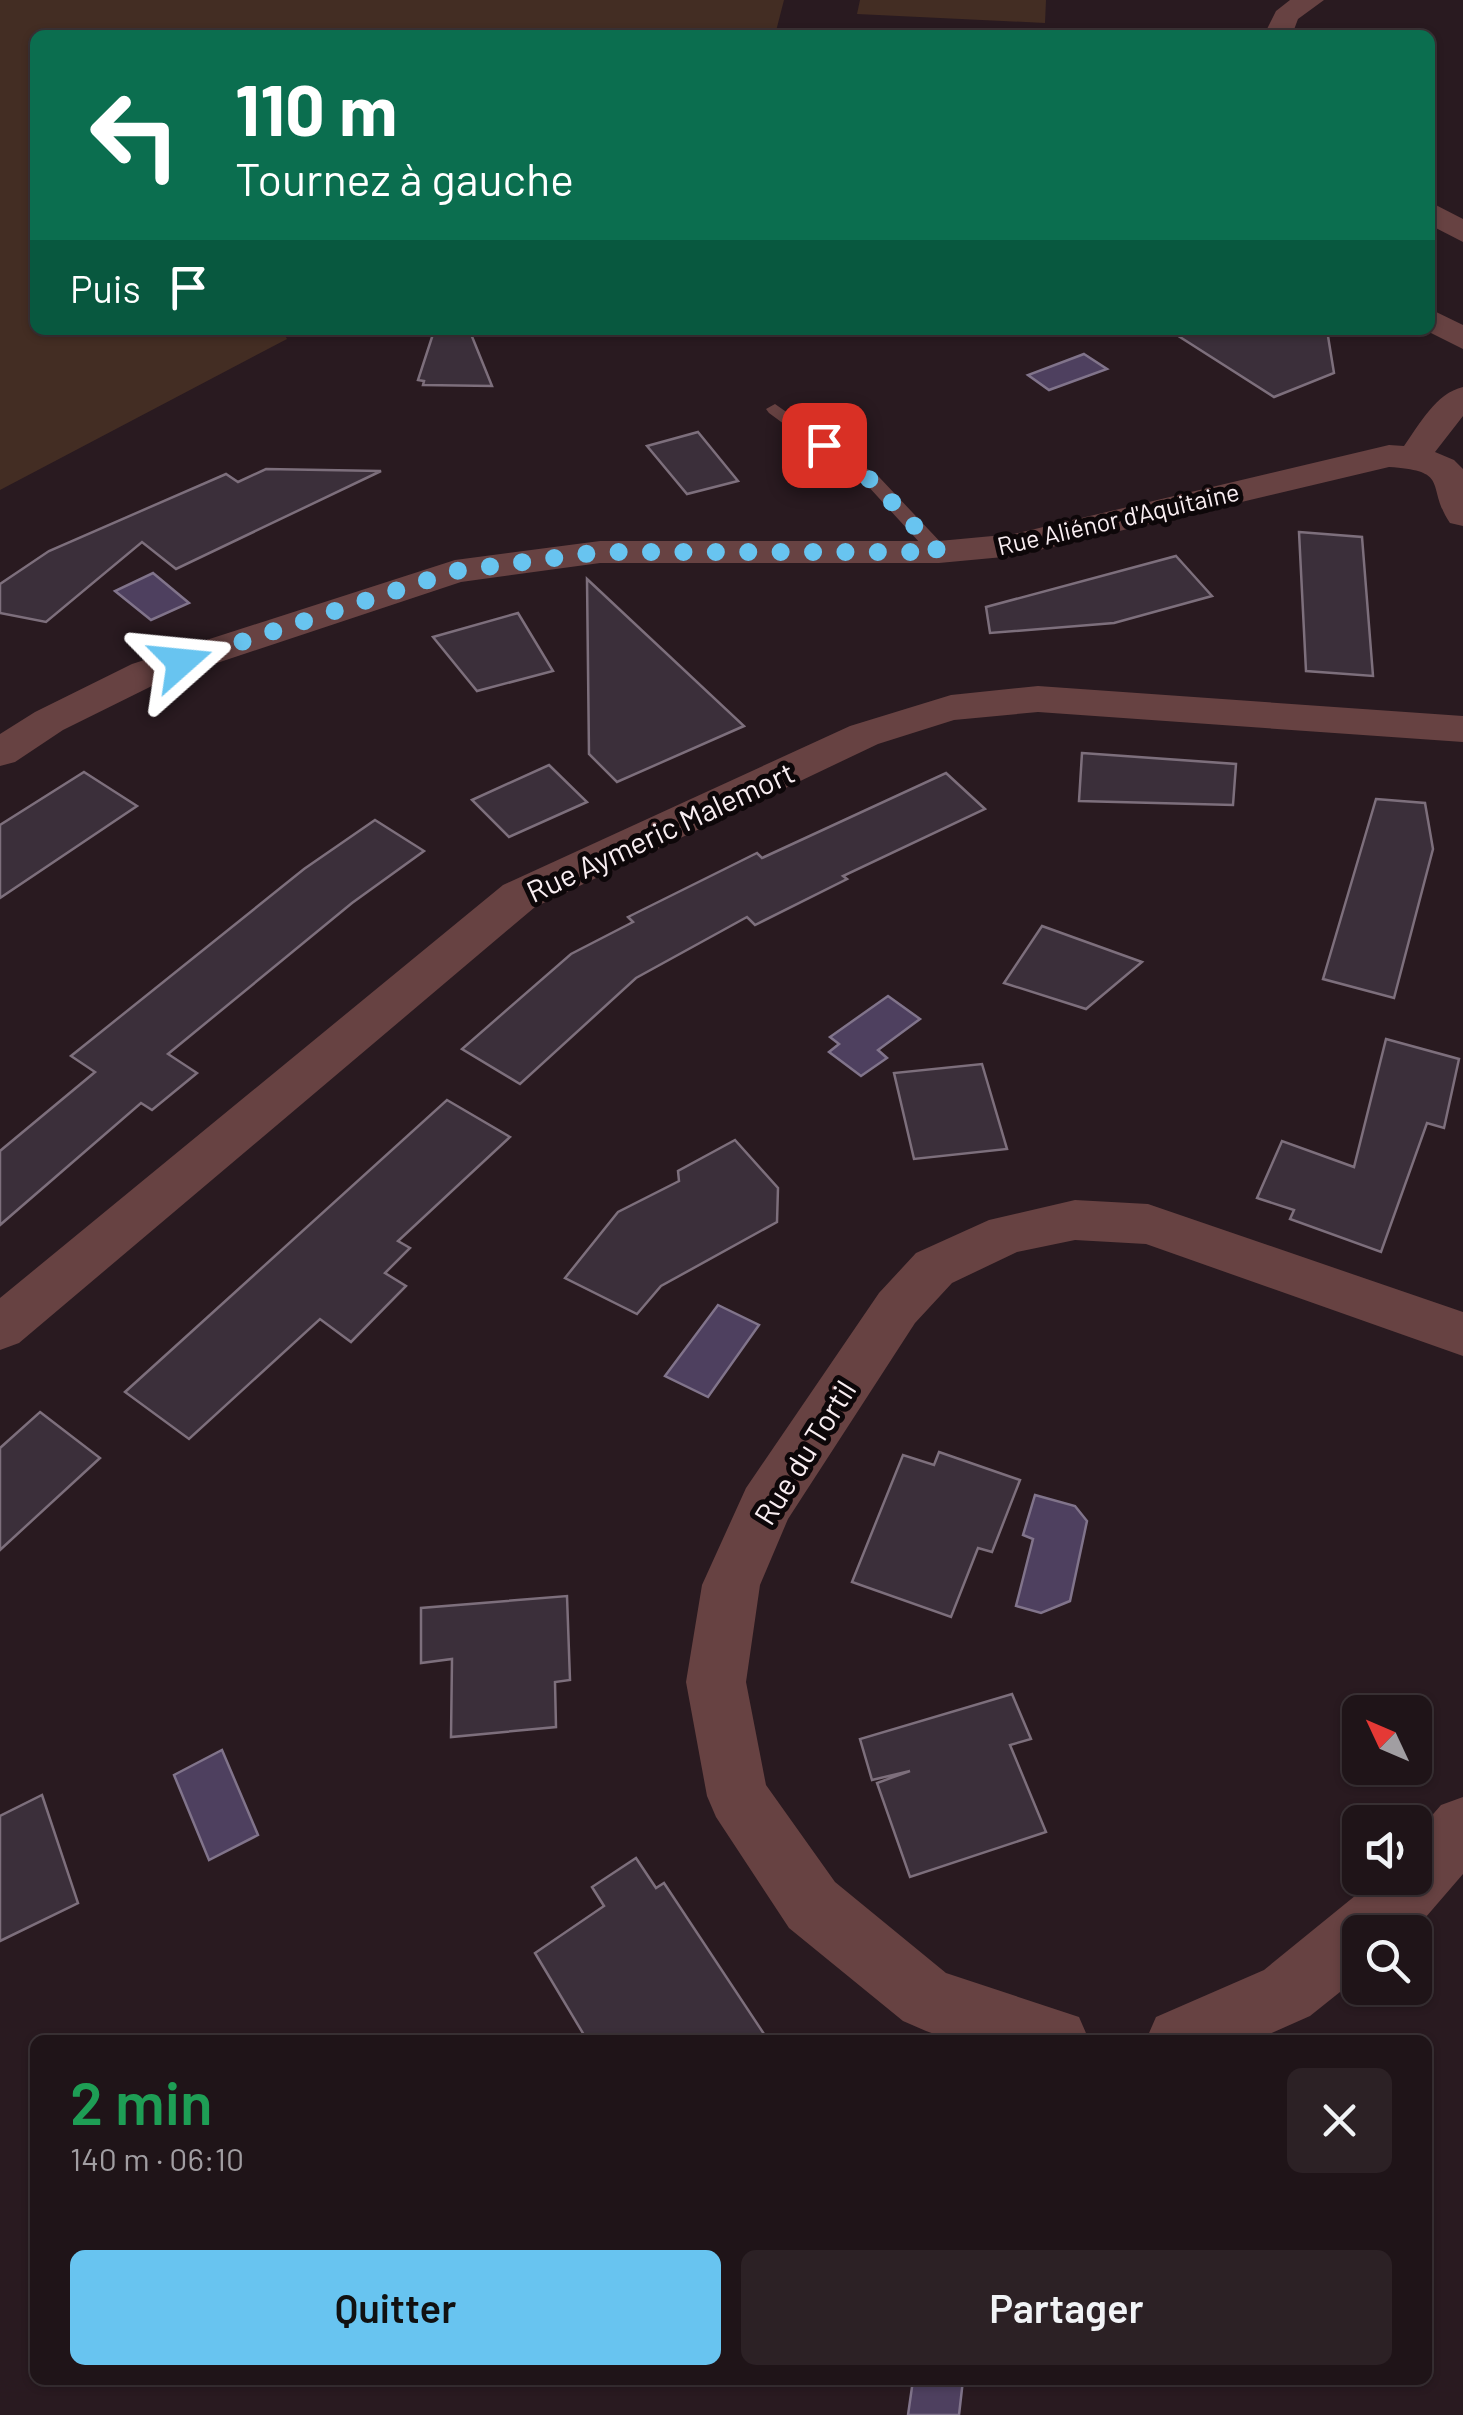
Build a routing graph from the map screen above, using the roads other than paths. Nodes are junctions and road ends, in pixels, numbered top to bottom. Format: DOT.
graph roads {
  1 [pos="1311,0"];
  2 [pos="1279,30"];
  3 [pos="1435,215"];
  4 [pos="1463,232"];
  5 [pos="1435,322"];
  6 [pos="1463,339"];
  7 [pos="1463,397"];
  8 [pos="775,409"];
  9 [pos="1414,457"];
  10 [pos="1463,515"];
  11 [pos="939,552"];
  12 [pos="1463,728"];
  13 [pos="0,753"];
  14 [pos="0,1328"];
  15 [pos="1463,1334"];
  16 [pos="1463,1827"];
  17 [pos="1386,1915"];
  18 [pos="1342,1950"];
  19 [pos="1027,2035"];
  20 [pos="1190,2035"];
  1 -- 2 [label="street"];
  3 -- 4 [label="street"];
  5 -- 6 [label="street"];
  7 -- 9 [label="street"];
  8 -- 11 [label="lane"];
  9 -- 10 [label="street"];
  9 -- 11 [label="street, Rue Aliénor d'Aquitaine"];
  11 -- 13 [label="street, Rue Aliénor d'Aquitaine"];
  12 -- 14 [label="street, Rue Aymeric Malemort"];
  15 -- 19 [label="street, Rue du Tortil"];
  16 -- 17 [label="street"];
  18 -- 20 [label="street"];
}
